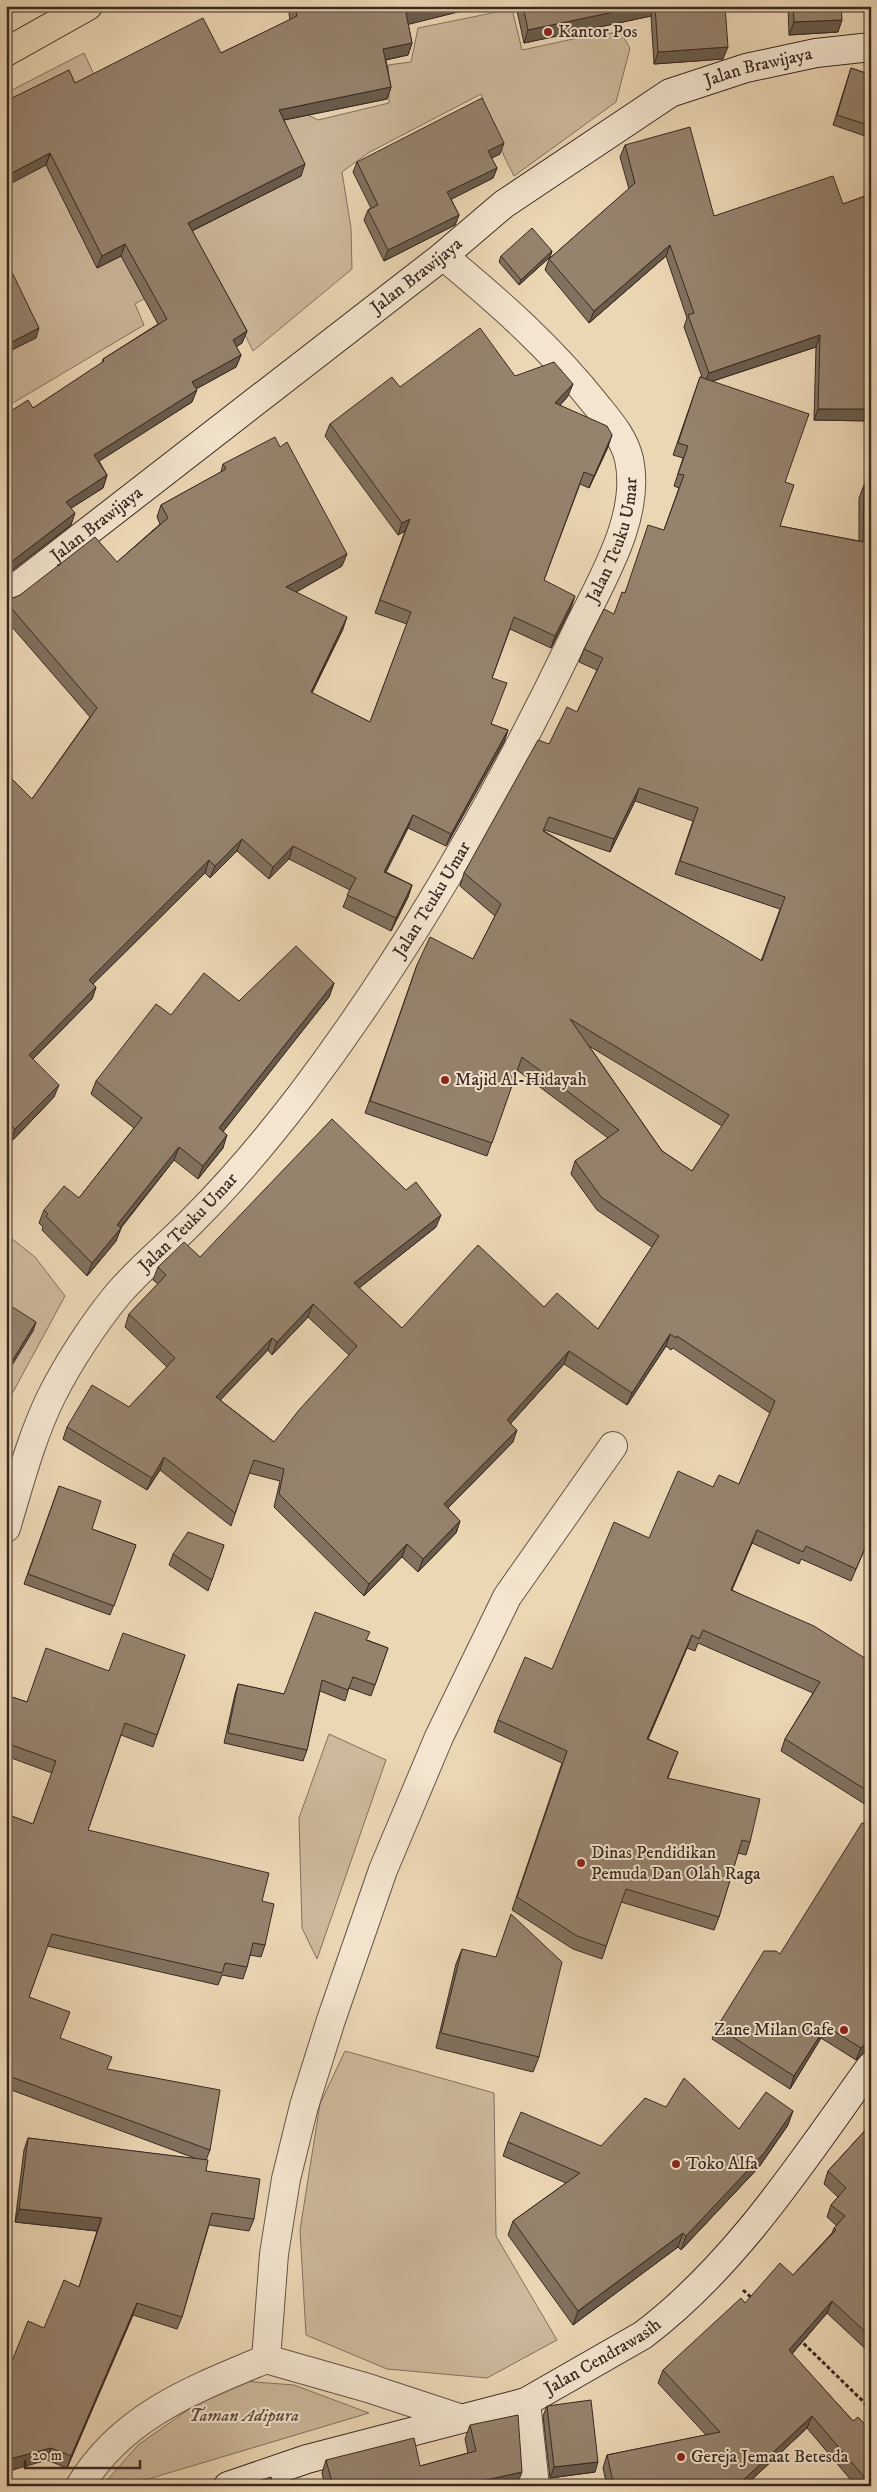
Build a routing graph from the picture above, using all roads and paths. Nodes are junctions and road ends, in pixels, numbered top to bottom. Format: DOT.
graph roads {
  1 [pos="88,6"];
  2 [pos="871,47"];
  3 [pos="6,52"];
  4 [pos="443,256"];
  5 [pos="6,595"];
  6 [pos="613,1446"];
  7 [pos="6,1528"];
  8 [pos="871,2066"];
  9 [pos="718,2267"];
  10 [pos="757,2304"];
  11 [pos="798,2338"];
  12 [pos="266,2359"];
  13 [pos="526,2402"];
  14 [pos="871,2409"];
  15 [pos="459,2418"];
  16 [pos="80,2486"];
  17 [pos="228,2486"];
  18 [pos="535,2486"];
  1 -- 3 [label="main road"];
  2 -- 4 [label="street, Jalan Brawijaya"];
  4 -- 5 [label="street, Jalan Brawijaya"];
  4 -- 7 [label="street, Jalan Teuku Umar"];
  6 -- 12 [label="street"];
  8 -- 9 [label="street, Jalan Cendrawasih"];
  9 -- 10 [label="path"];
  9 -- 13 [label="street, Jalan Cendrawasih"];
  11 -- 14 [label="path"];
  12 -- 15 [label="street"];
  12 -- 16 [label="street"];
  13 -- 15 [label="street, Jalan Cendrawasih"];
  13 -- 18 [label="street"];
  15 -- 17 [label="street, Jalan Cendrawasih"];
}
